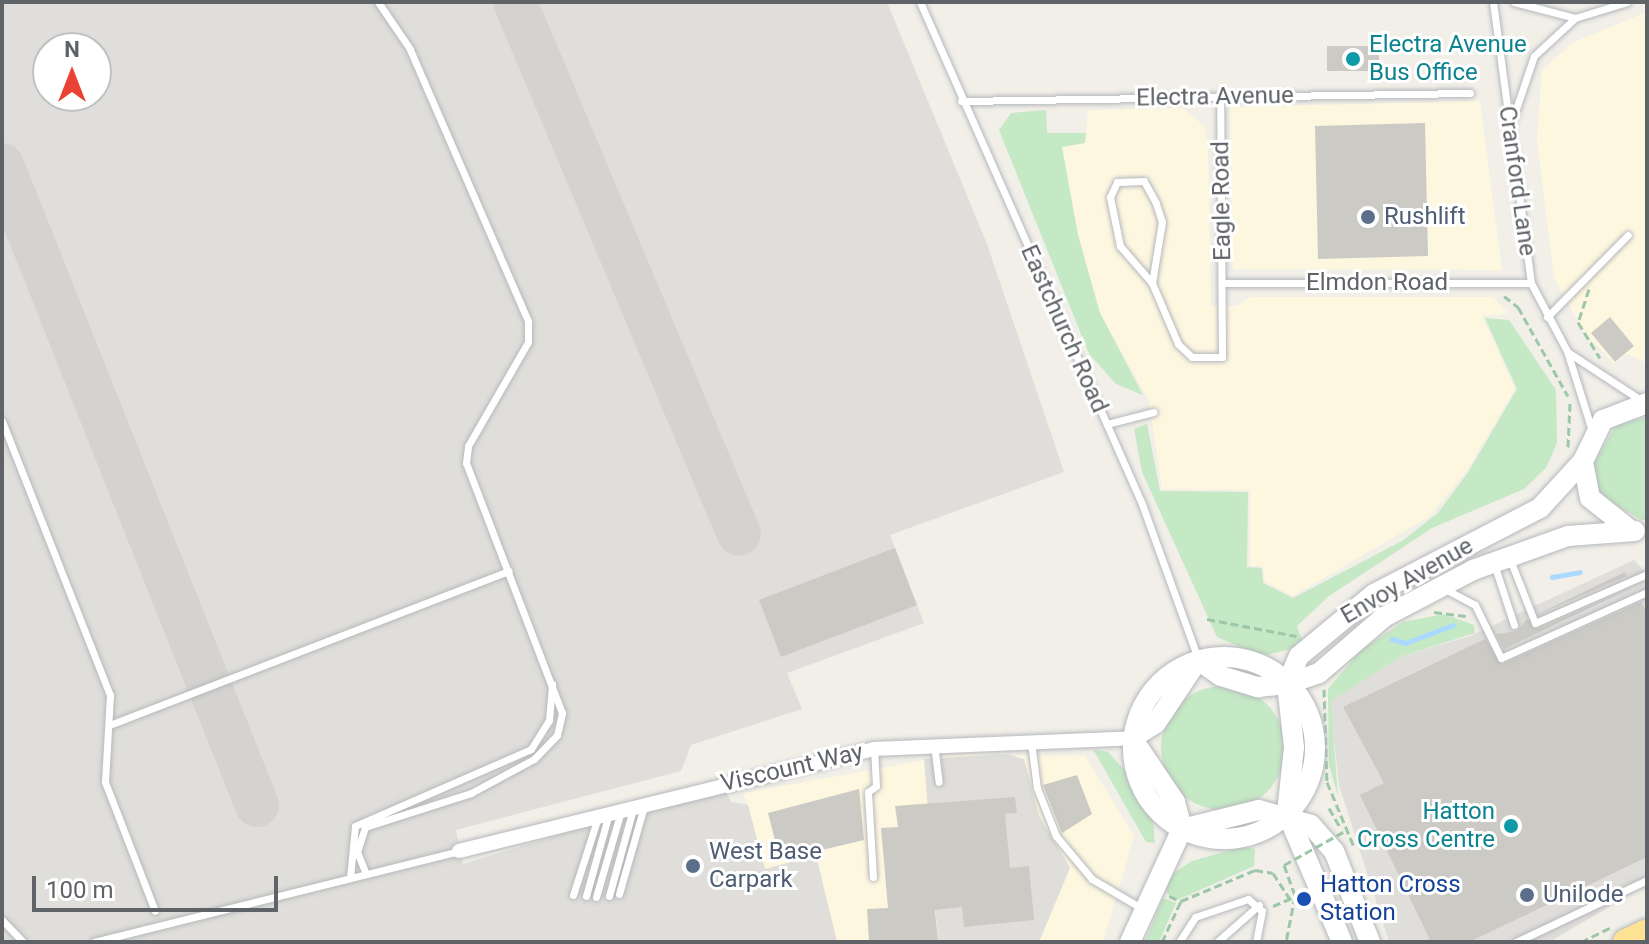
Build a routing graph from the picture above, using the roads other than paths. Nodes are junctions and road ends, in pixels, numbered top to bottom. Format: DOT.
graph roads {
  1 [pos="378,2"];
  2 [pos="920,2"];
  3 [pos="1493,2"];
  4 [pos="1514,2"];
  5 [pos="1627,2"];
  6 [pos="1575,18"];
  7 [pos="1470,93"];
  8 [pos="1220,97"];
  9 [pos="961,101"];
  10 [pos="1512,120"];
  11 [pos="1628,235"];
  12 [pos="1152,283"];
  13 [pos="1223,283"];
  14 [pos="1531,283"];
  15 [pos="1547,317"];
  16 [pos="1567,351"];
  17 [pos="1646,403"];
  18 [pos="1153,412"];
  19 [pos="2,421"];
  20 [pos="1107,424"];
  21 [pos="1592,433"];
  22 [pos="1574,458"];
  23 [pos="1641,531"];
  24 [pos="1501,558"];
  25 [pos="508,571"];
  26 [pos="1647,575"];
  27 [pos="1630,582"];
  28 [pos="1441,588"];
  29 [pos="1644,594"];
  30 [pos="1514,625"];
  31 [pos="1198,660"];
  32 [pos="552,684"];
  33 [pos="1287,684"];
  34 [pos="112,724"];
  35 [pos="1132,738"];
  36 [pos="1031,740"];
  37 [pos="933,742"];
  38 [pos="874,749"];
  39 [pos="939,782"];
  40 [pos="621,810"];
  41 [pos="1287,813"];
  42 [pos="1182,829"];
  43 [pos="459,851"];
  44 [pos="366,874"];
  45 [pos="873,877"];
  46 [pos="350,878"];
  47 [pos="1647,880"];
  48 [pos="619,894"];
  49 [pos="573,895"];
  50 [pos="586,896"];
  51 [pos="609,896"];
  52 [pos="596,897"];
  53 [pos="1141,908"];
  54 [pos="1260,908"];
  55 [pos="155,911"];
  56 [pos="2,920"];
  57 [pos="1647,932"];
  58 [pos="23,942"];
  59 [pos="94,942"];
  60 [pos="1130,942"];
  61 [pos="1179,942"];
  62 [pos="1217,942"];
  63 [pos="1256,942"];
  64 [pos="1342,942"];
  65 [pos="1370,942"];
  66 [pos="1516,942"];
  67 [pos="1626,942"];
  1 -- 25 [label="lane"];
  2 -- 9 [label="lane, Eastchurch Road"];
  3 -- 10 [label="lane, Cranford Lane"];
  4 -- 6 [label="lane"];
  5 -- 6 [label="lane"];
  6 -- 10 [label="lane"];
  7 -- 8 [label="lane, Electra Avenue"];
  8 -- 9 [label="lane, Electra Avenue"];
  8 -- 13 [label="lane, Eagle Road"];
  9 -- 20 [label="lane, Eastchurch Road"];
  10 -- 14 [label="lane, Cranford Lane"];
  11 -- 15 [label="lane"];
  12 -- 12 [label="lane"];
  12 -- 13 [label="lane, Eagle Road"];
  13 -- 14 [label="lane, Elmdon Road"];
  14 -- 15 [label="lane, Cranford Lane"];
  15 -- 16 [label="lane, Cranford Lane"];
  16 -- 17 [label="lane, Cranford Lane"];
  16 -- 21 [label="lane, Cranford Lane"];
  17 -- 21 [label="street"];
  18 -- 20 [label="lane"];
  19 -- 34 [label="lane"];
  20 -- 31 [label="lane, Eastchurch Road"];
  21 -- 22 [label="street"];
  22 -- 23 [label="street"];
  22 -- 33 [label="street, Envoy Avenue"];
  23 -- 24 [label="street, Envoy Avenue"];
  24 -- 26 [label="lane"];
  24 -- 28 [label="street, Envoy Avenue"];
  24 -- 30 [label="lane"];
  25 -- 32 [label="lane"];
  25 -- 34 [label="lane"];
  26 -- 27 [label="lane"];
  28 -- 29 [label="lane"];
  28 -- 33 [label="street, Envoy Avenue"];
  31 -- 33 [label="street"];
  31 -- 35 [label="street"];
  32 -- 44 [label="lane"];
  32 -- 46 [label="lane"];
  33 -- 41 [label="street"];
  34 -- 55 [label="lane"];
  35 -- 36 [label="street, Viscount Way"];
  35 -- 42 [label="street"];
  36 -- 37 [label="street, Viscount Way"];
  36 -- 53 [label="lane"];
  37 -- 38 [label="street, Viscount Way"];
  37 -- 39 [label="lane"];
  38 -- 40 [label="street, Viscount Way"];
  38 -- 45 [label="lane"];
  40 -- 43 [label="street, Viscount Way"];
  40 -- 48 [label="lane"];
  40 -- 49 [label="lane"];
  40 -- 50 [label="lane"];
  40 -- 51 [label="lane"];
  40 -- 52 [label="lane"];
  41 -- 42 [label="street"];
  41 -- 64 [label="street"];
  41 -- 65 [label="street"];
  42 -- 53 [label="street"];
  43 -- 44 [label="lane"];
  44 -- 46 [label="lane"];
  46 -- 59 [label="lane"];
  47 -- 66 [label="lane"];
  53 -- 60 [label="street"];
  54 -- 61 [label="lane"];
  54 -- 62 [label="lane"];
  54 -- 63 [label="lane"];
  56 -- 58 [label="lane"];
  57 -- 67 [label="highway"];
}
